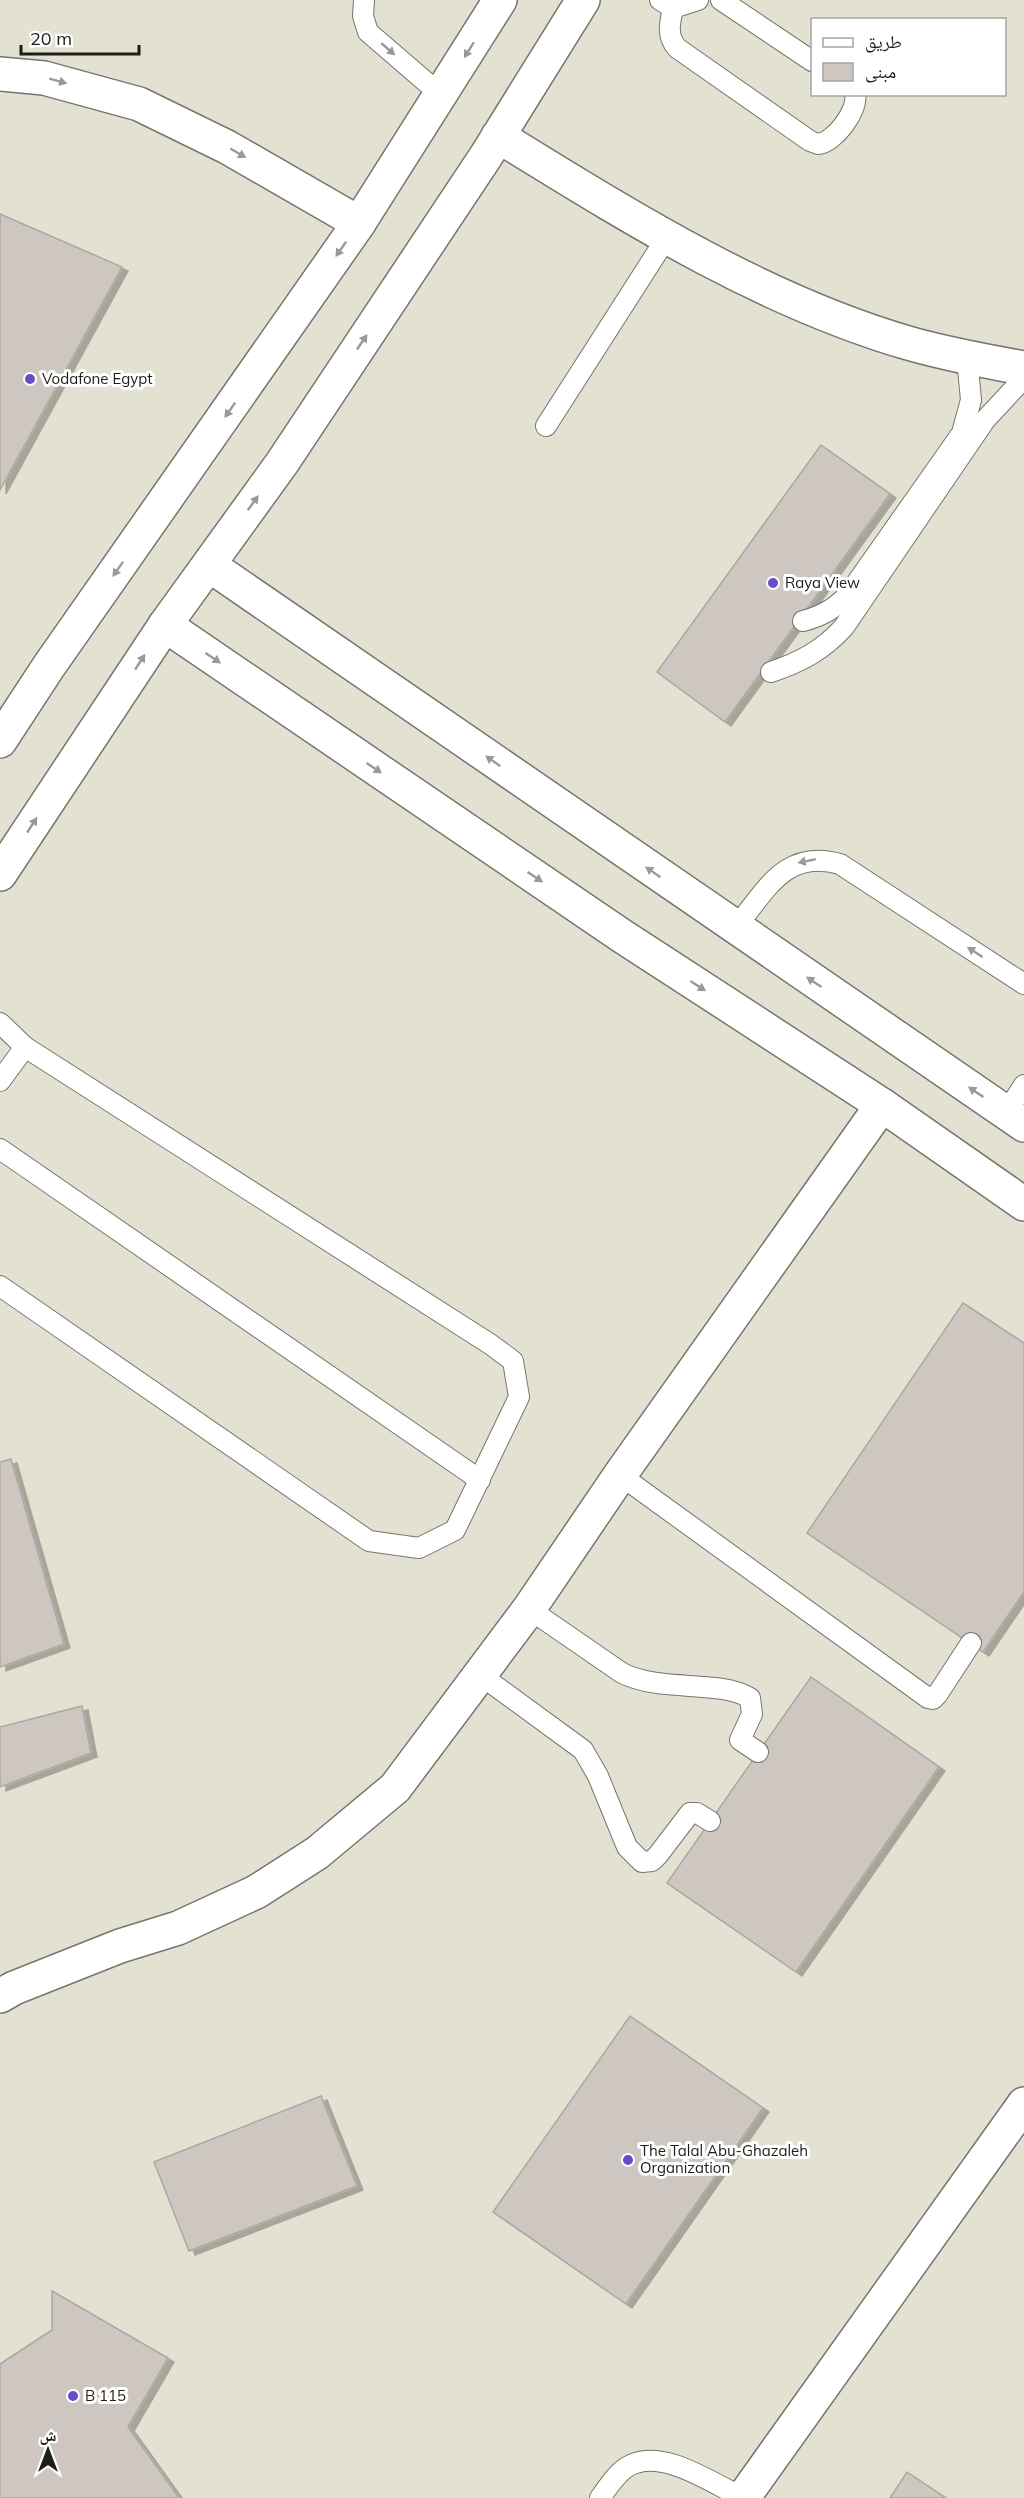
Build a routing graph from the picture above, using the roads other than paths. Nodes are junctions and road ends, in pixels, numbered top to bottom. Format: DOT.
graph roads {
  1 [pos="364,0"];
  2 [pos="500,0"];
  3 [pos="583,0"];
  4 [pos="698,0"];
  5 [pos="721,0"];
  6 [pos="667,4"];
  7 [pos="811,60"];
  8 [pos="0,74"];
  9 [pos="441,95"];
  10 [pos="855,96"];
  11 [pos="498,136"];
  12 [pos="360,223"];
  13 [pos="667,237"];
  14 [pos="967,358"];
  15 [pos="1024,368"];
  16 [pos="1024,378"];
  17 [pos="546,426"];
  18 [pos="209,564"];
  19 [pos="803,621"];
  20 [pos="165,625"];
  21 [pos="771,672"];
  22 [pos="0,741"];
  23 [pos="0,874"];
  24 [pos="735,928"];
  25 [pos="1024,984"];
  26 [pos="0,1023"];
  27 [pos="26,1047"];
  28 [pos="0,1081"];
  29 [pos="1024,1085"];
  30 [pos="882,1105"];
  31 [pos="1015,1119"];
  32 [pos="0,1149"];
  33 [pos="1024,1204"];
  34 [pos="0,1286"];
  35 [pos="620,1475"];
  36 [pos="480,1480"];
  37 [pos="529,1609"];
  38 [pos="971,1643"];
  39 [pos="479,1674"];
  40 [pos="758,1752"];
  41 [pos="710,1821"];
  42 [pos="0,1996"];
  43 [pos="1024,2104"];
  44 [pos="600,2498"];
  45 [pos="743,2498"];
  1 -- 9 [label="lane, one-way"];
  2 -- 9 [label="street, one-way"];
  3 -- 11 [label="street"];
  4 -- 6 [label="lane"];
  5 -- 7 [label="lane"];
  6 -- 10 [label="lane"];
  8 -- 12 [label="street, one-way"];
  9 -- 12 [label="street"];
  11 -- 13 [label="street"];
  18 -- 11 [label="street, one-way"];
  12 -- 22 [label="street, one-way"];
  13 -- 14 [label="street"];
  13 -- 17 [label="lane"];
  14 -- 15 [label="street"];
  14 -- 19 [label="lane"];
  16 -- 21 [label="lane"];
  18 -- 20 [label="street"];
  24 -- 18 [label="street, one-way"];
  23 -- 20 [label="street, one-way"];
  20 -- 30 [label="street, one-way"];
  25 -- 24 [label="lane, one-way"];
  31 -- 24 [label="street, one-way"];
  26 -- 27 [label="lane"];
  27 -- 28 [label="lane"];
  27 -- 36 [label="lane"];
  29 -- 31 [label="lane"];
  30 -- 33 [label="street"];
  30 -- 35 [label="street"];
  32 -- 36 [label="lane"];
  34 -- 36 [label="lane"];
  35 -- 37 [label="street"];
  35 -- 38 [label="lane"];
  37 -- 39 [label="street"];
  37 -- 40 [label="lane"];
  39 -- 41 [label="lane"];
  39 -- 42 [label="street"];
  43 -- 45 [label="street"];
  44 -- 45 [label="lane"];
}
